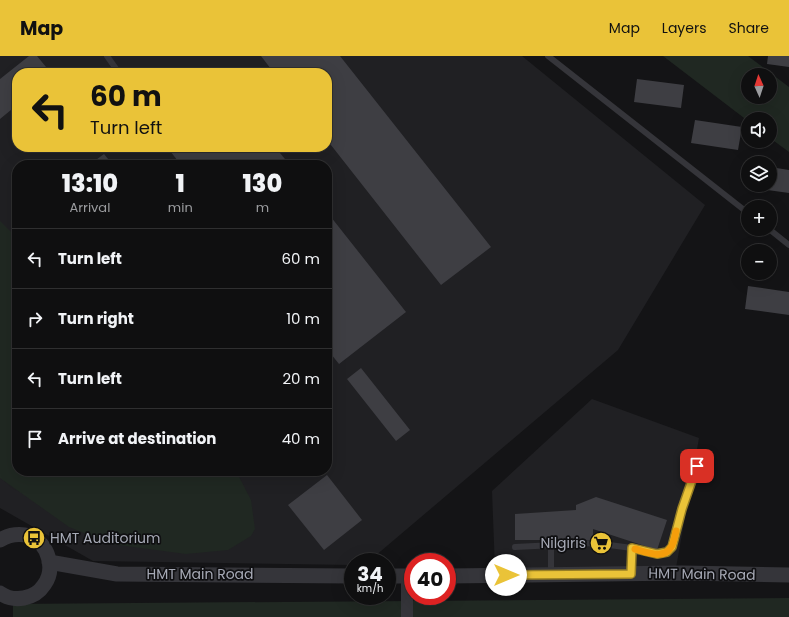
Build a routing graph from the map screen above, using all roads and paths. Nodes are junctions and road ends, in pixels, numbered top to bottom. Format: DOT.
graph roads {
  1 [pos="106,56"];
  2 [pos="548,56"];
  3 [pos="115,68"];
  4 [pos="741,208"];
  5 [pos="777,235"];
  6 [pos="789,245"];
  7 [pos="697,466"];
  8 [pos="0,540"];
  9 [pos="551,545"];
  10 [pos="515,547"];
  11 [pos="632,548"];
  12 [pos="49,562"];
  13 [pos="631,574"];
  14 [pos="551,575"];
  15 [pos="789,575"];
  16 [pos="344,576"];
  17 [pos="456,576"];
  18 [pos="0,593"];
  19 [pos="408,605"];
  20 [pos="407,617"];
  1 -- 3 [label="lane"];
  2 -- 4 [label="lane"];
  5 -- 6 [label="lane"];
  7 -- 11 [label="lane"];
  8 -- 12 [label="street"];
  9 -- 10 [label="lane"];
  9 -- 11 [label="lane"];
  9 -- 14 [label="lane"];
  11 -- 13 [label="lane"];
  12 -- 16 [label="street, HMT Main Road"];
  12 -- 18 [label="street"];
  13 -- 14 [label="street, HMT Main Road"];
  13 -- 15 [label="street, HMT Main Road"];
  14 -- 17 [label="street, HMT Main Road"];
  19 -- 20 [label="street"];
}
